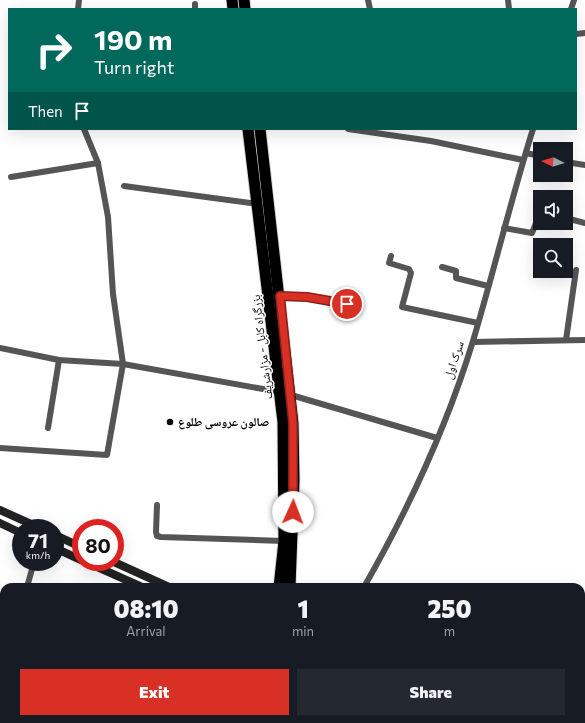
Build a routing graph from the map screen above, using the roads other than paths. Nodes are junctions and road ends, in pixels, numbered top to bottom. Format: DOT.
graph roads {
  1 [pos="84,130"];
  2 [pos="248,130"];
  3 [pos="260,130"];
  4 [pos="355,130"];
  5 [pos="533,130"];
  6 [pos="526,153"];
  7 [pos="533,154"];
  8 [pos="523,160"];
  9 [pos="573,163"];
  10 [pos="98,164"];
  11 [pos="585,165"];
  12 [pos="11,177"];
  13 [pos="124,186"];
  14 [pos="258,204"];
  15 [pos="573,220"];
  16 [pos="585,223"];
  17 [pos="504,228"];
  18 [pos="533,230"];
  19 [pos="391,256"];
  20 [pos="442,267"];
  21 [pos="576,270"];
  22 [pos="488,286"];
  23 [pos="280,296"];
  24 [pos="347,304"];
  25 [pos="478,323"];
  26 [pos="566,340"];
  27 [pos="585,340"];
  28 [pos="473,342"];
  29 [pos="0,348"];
  30 [pos="59,360"];
  31 [pos="123,364"];
  32 [pos="286,394"];
  33 [pos="48,428"];
  34 [pos="437,438"];
  35 [pos="0,448"];
  36 [pos="158,505"];
  37 [pos="0,510"];
  38 [pos="20,519"];
  39 [pos="0,523"];
  40 [pos="12,529"];
  41 [pos="284,541"];
  42 [pos="124,567"];
  43 [pos="31,571"];
  44 [pos="106,571"];
  45 [pos="28,583"];
  46 [pos="133,583"];
  47 [pos="160,583"];
  48 [pos="279,583"];
  49 [pos="290,583"];
  50 [pos="366,583"];
  1 -- 10 [label="street"];
  2 -- 14 [label="highway, بزرگراه کابل - مزارشریف"];
  3 -- 23 [label="highway, بزرگراه کابل - مزارشریف"];
  4 -- 8 [label="street"];
  5 -- 6 [label="street, سرک اول"];
  6 -- 7 [label="street"];
  6 -- 8 [label="street, سرک اول"];
  8 -- 17 [label="street, سرک اول"];
  9 -- 11 [label="street"];
  10 -- 12 [label="street"];
  10 -- 31 [label="street"];
  13 -- 14 [label="street"];
  14 -- 32 [label="highway, بزرگراه کابل - مزارشریف"];
  15 -- 16 [label="street"];
  17 -- 18 [label="street"];
  17 -- 22 [label="street, سرک اول"];
  19 -- 25 [label="street"];
  20 -- 22 [label="street"];
  21 -- 26 [label="street"];
  22 -- 25 [label="street, سرک اول"];
  23 -- 24 [label="street"];
  23 -- 32 [label="highway, بزرگراه کابل - مزارشریف"];
  25 -- 28 [label="street, سرک اول"];
  26 -- 27 [label="street"];
  26 -- 28 [label="street"];
  28 -- 34 [label="street, سرک اول"];
  29 -- 30 [label="street"];
  30 -- 31 [label="street"];
  30 -- 33 [label="street"];
  31 -- 32 [label="street"];
  31 -- 35 [label="street"];
  32 -- 34 [label="street"];
  32 -- 41 [label="highway, بزرگراه کابل - مزارشریف"];
  32 -- 49 [label="highway, بزرگراه کابل - مزارشریف"];
  34 -- 50 [label="street, سرک اول"];
  36 -- 41 [label="street"];
  37 -- 38 [label="main road"];
  39 -- 40 [label="main road"];
  41 -- 48 [label="highway, بزرگراه کابل - مزارشریف"];
  42 -- 47 [label="main road"];
  43 -- 45 [label="street"];
  44 -- 46 [label="main road"];
}
